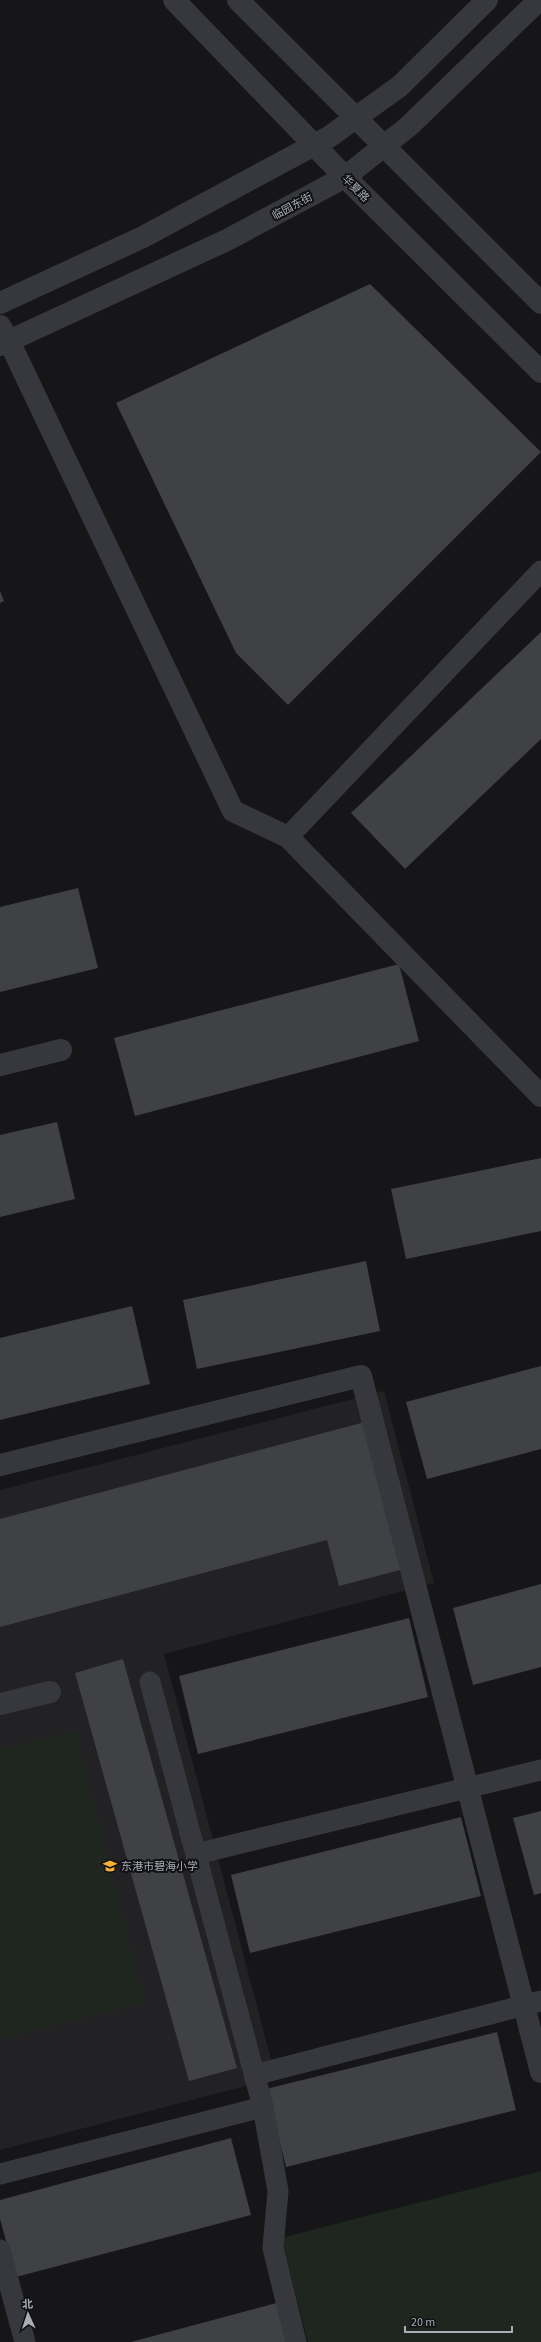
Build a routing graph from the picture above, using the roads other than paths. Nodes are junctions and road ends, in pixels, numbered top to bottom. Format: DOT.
graph roads {
  1 [pos="174,0"];
  2 [pos="238,0"];
  3 [pos="487,0"];
  4 [pos="539,0"];
  5 [pos="356,117"];
  6 [pos="314,145"];
  7 [pos="384,147"];
  8 [pos="345,177"];
  9 [pos="0,303"];
  10 [pos="541,303"];
  11 [pos="3,337"];
  12 [pos="541,372"];
  13 [pos="541,571"];
  14 [pos="288,837"];
  15 [pos="61,1050"];
  16 [pos="0,1065"];
  17 [pos="541,1096"];
  18 [pos="0,1465"];
  19 [pos="150,1682"];
  20 [pos="50,1692"];
  21 [pos="0,1704"];
  22 [pos="541,1770"];
  23 [pos="468,1789"];
  24 [pos="196,1854"];
  25 [pos="532,2003"];
  26 [pos="541,2072"];
  27 [pos="254,2075"];
  28 [pos="263,2107"];
  29 [pos="0,2174"];
  30 [pos="0,2250"];
  31 [pos="24,2342"];
  32 [pos="296,2342"];
  1 -- 6 [label="street, 华夏路"];
  2 -- 5 [label="street"];
  3 -- 5 [label="street"];
  4 -- 7 [label="street, 临园东街"];
  5 -- 6 [label="street"];
  5 -- 7 [label="street"];
  6 -- 8 [label="street, 华夏路"];
  6 -- 9 [label="street"];
  7 -- 8 [label="street, 临园东街"];
  7 -- 10 [label="street"];
  8 -- 11 [label="street, 临园东街"];
  8 -- 12 [label="street, 华夏路"];
  11 -- 14 [label="street"];
  13 -- 14 [label="lane"];
  14 -- 17 [label="street"];
  15 -- 16 [label="street"];
  18 -- 23 [label="street"];
  19 -- 24 [label="lane"];
  20 -- 21 [label="street"];
  22 -- 23 [label="lane"];
  23 -- 24 [label="lane"];
  23 -- 25 [label="street"];
  24 -- 27 [label="lane"];
  25 -- 26 [label="street"];
  25 -- 27 [label="lane"];
  27 -- 28 [label="lane"];
  28 -- 29 [label="lane"];
  28 -- 32 [label="lane"];
  30 -- 31 [label="lane"];
}
